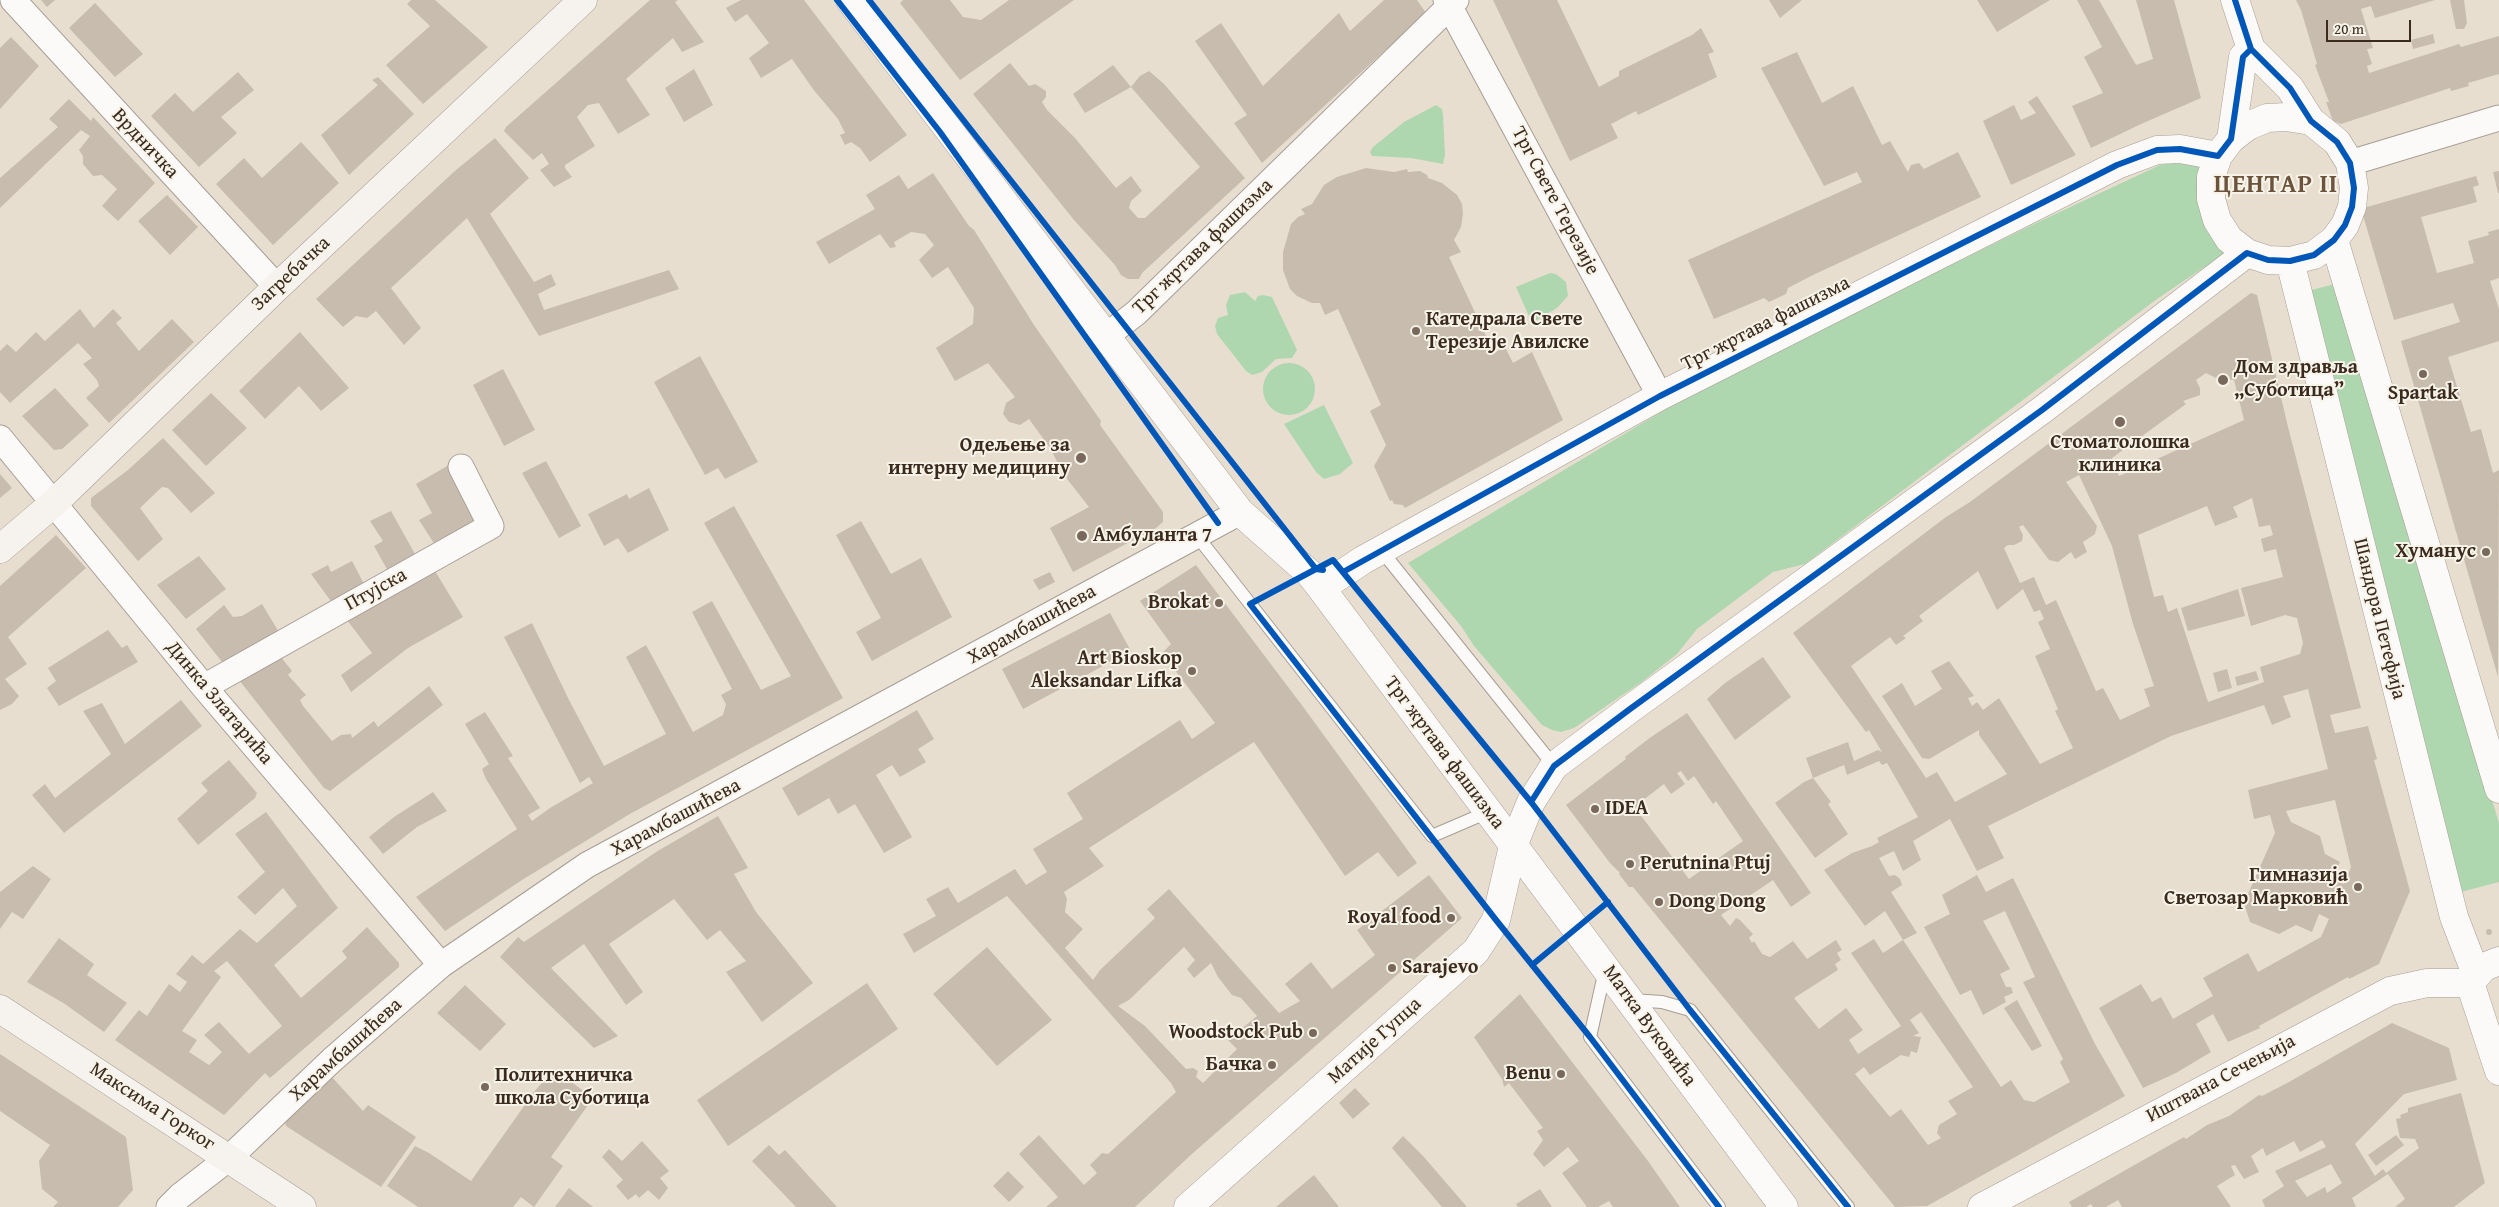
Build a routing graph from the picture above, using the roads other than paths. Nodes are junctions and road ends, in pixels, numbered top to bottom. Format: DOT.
graph roads {
  1 [pos="13,0"];
  2 [pos="584,0"];
  3 [pos="850,0"];
  4 [pos="2235,0"];
  5 [pos="1450,2"];
  6 [pos="2251,49"];
  7 [pos="2499,118"];
  8 [pos="2311,120"];
  9 [pos="2224,147"];
  10 [pos="2350,163"];
  11 [pos="2334,240"];
  12 [pos="2247,253"];
  13 [pos="2290,262"];
  14 [pos="277,287"];
  15 [pos="1106,336"];
  16 [pos="1660,396"];
  17 [pos="0,438"];
  18 [pos="461,467"];
  19 [pos="54,503"];
  20 [pos="1240,512"];
  21 [pos="1197,536"];
  22 [pos="0,549"];
  23 [pos="1381,550"];
  24 [pos="1321,588"];
  25 [pos="204,687"];
  26 [pos="1554,766"];
  27 [pos="2499,788"];
  28 [pos="1488,812"];
  29 [pos="1514,846"];
  30 [pos="2499,960"];
  31 [pos="441,966"];
  32 [pos="1606,967"];
  33 [pos="2473,979"];
  34 [pos="1628,1000"];
  35 [pos="0,1009"];
  36 [pos="2499,1071"];
  37 [pos="229,1158"];
  38 [pos="170,1207"];
  39 [pos="302,1207"];
  40 [pos="1188,1207"];
  41 [pos="1719,1207"];
  42 [pos="1784,1207"];
  43 [pos="1848,1207"];
  44 [pos="1982,1207"];
  1 -- 14 [label="street, Врдничка"];
  2 -- 14 [label="main road, Загребачка"];
  3 -- 15 [label="street"];
  4 -- 6 [label="street"];
  5 -- 15 [label="street, Трг жртава фашизма"];
  5 -- 16 [label="street, Трг Свете Терезије"];
  6 -- 8 [label="street"];
  6 -- 9 [label="street"];
  7 -- 10 [label="street"];
  8 -- 9 [label="street"];
  8 -- 10 [label="street"];
  9 -- 12 [label="street"];
  9 -- 16 [label="street, Трг жртава фашизма"];
  10 -- 11 [label="street"];
  11 -- 13 [label="street"];
  11 -- 27 [label="street"];
  12 -- 13 [label="street"];
  12 -- 26 [label="street, Трг жртава фашизма"];
  13 -- 33 [label="street, Шандора Петефија"];
  14 -- 19 [label="main road, Загребачка"];
  15 -- 20 [label="street, Трг жртава фашизма"];
  16 -- 23 [label="street, Трг жртава фашизма"];
  17 -- 19 [label="street, Динка Златарића"];
  18 -- 25 [label="street, Птујска"];
  19 -- 22 [label="main road, Загребачка"];
  19 -- 25 [label="street, Динка Златарића"];
  20 -- 21 [label="street, Харамбашићева"];
  20 -- 24 [label="street, Трг жртава фашизма"];
  21 -- 28 [label="lane"];
  21 -- 31 [label="street, Харамбашићева"];
  23 -- 24 [label="street, Трг жртава фашизма"];
  23 -- 26 [label="lane"];
  24 -- 28 [label="street, Трг жртава фашизма"];
  25 -- 31 [label="street, Динка Златарића"];
  26 -- 29 [label="street, Трг жртава фашизма"];
  28 -- 29 [label="street, Трг жртава фашизма"];
  29 -- 32 [label="street, Матка Вуковића"];
  29 -- 40 [label="street, Матије Гупца"];
  30 -- 33 [label="street"];
  31 -- 37 [label="street, Харамбашићева"];
  32 -- 34 [label="street, Матка Вуковића"];
  32 -- 41 [label="lane"];
  33 -- 36 [label="street, Шандора Петефија"];
  33 -- 44 [label="street, Иштвана Сечењија"];
  34 -- 42 [label="street, Матка Вуковића"];
  34 -- 43 [label="lane"];
  35 -- 37 [label="main road, Максима Горког"];
  37 -- 38 [label="street, Харамбашићева"];
  37 -- 39 [label="main road, Максима Горког"];
}
